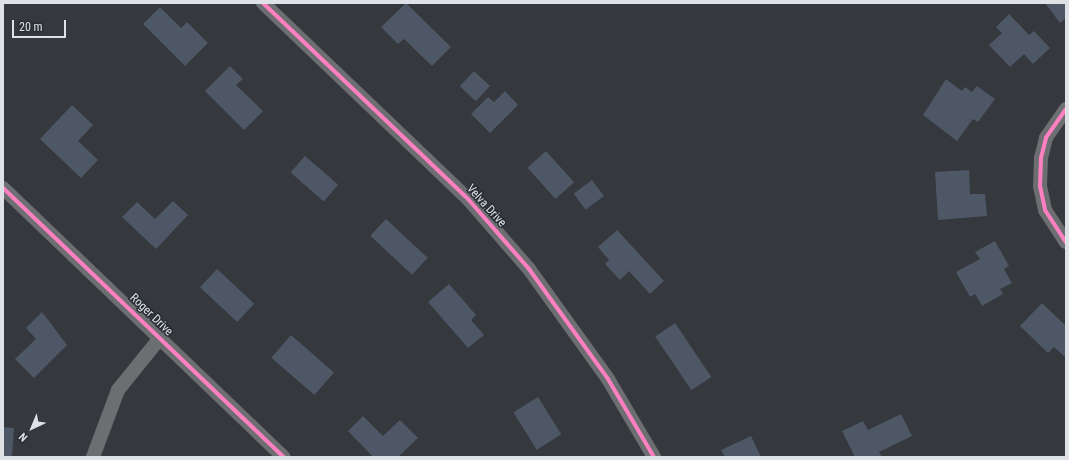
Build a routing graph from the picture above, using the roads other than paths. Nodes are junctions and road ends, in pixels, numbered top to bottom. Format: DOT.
graph roads {
  1 [pos="263,3"];
  2 [pos="1066,110"];
  3 [pos="3,188"];
  4 [pos="1066,242"];
  5 [pos="160,338"];
  6 [pos="93,457"];
  7 [pos="284,457"];
  8 [pos="654,457"];
  1 -- 8 [label="street, Velva Drive"];
  2 -- 4 [label="street"];
  3 -- 5 [label="street, Roger Drive"];
  5 -- 6 [label="street"];
  5 -- 7 [label="street, Roger Drive"];
}
